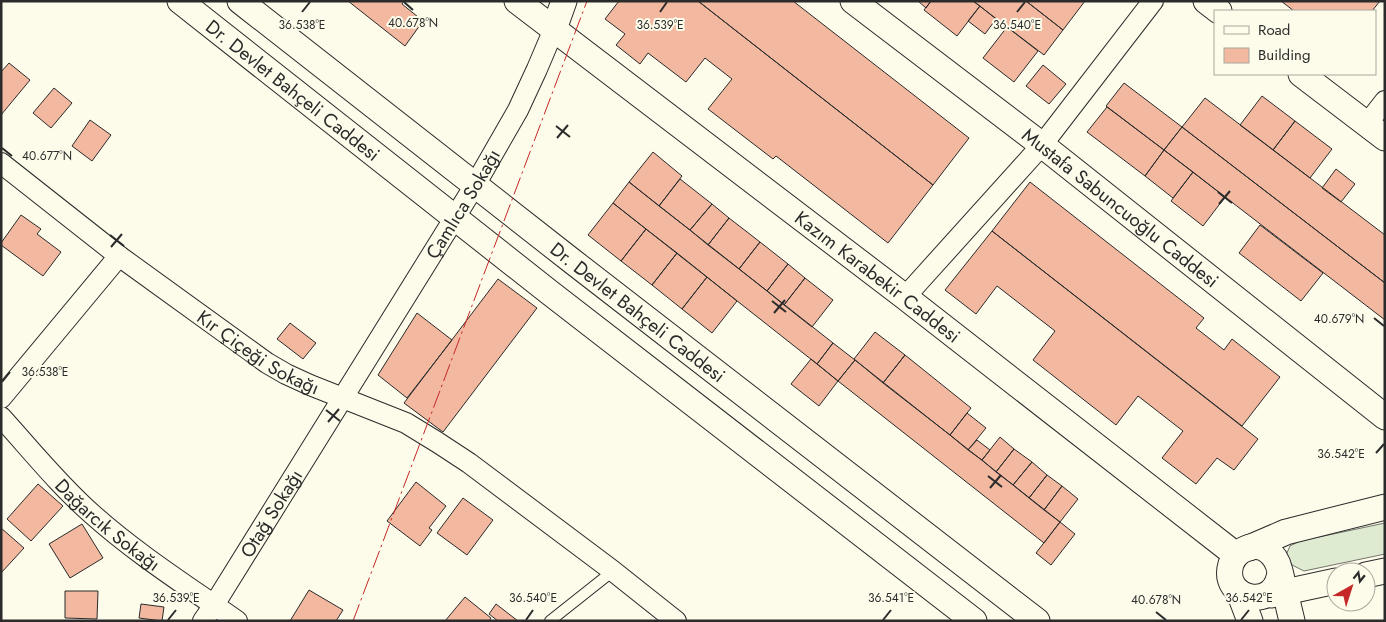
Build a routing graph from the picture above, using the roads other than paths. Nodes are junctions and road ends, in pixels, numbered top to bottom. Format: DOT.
graph roads {
  1 [pos="180,1"];
  2 [pos="240,1"];
  3 [pos="517,1"];
  4 [pos="564,1"];
  5 [pos="853,1"];
  6 [pos="1152,1"];
  7 [pos="1206,1"];
  8 [pos="1218,10"];
  9 [pos="554,30"];
  10 [pos="1302,75"];
  11 [pos="1385,101"];
  12 [pos="1376,131"];
  13 [pos="1042,145"];
  14 [pos="1,163"];
  15 [pos="475,186"];
  16 [pos="455,219"];
  17 [pos="119,256"];
  18 [pos="905,297"];
  19 [pos="1,398"];
  20 [pos="344,398"];
  21 [pos="1,417"];
  22 [pos="1385,417"];
  23 [pos="1385,507"];
  24 [pos="1243,551"];
  25 [pos="613,571"];
  26 [pos="1326,583"];
  27 [pos="1276,586"];
  28 [pos="1239,592"];
  29 [pos="208,613"];
  30 [pos="237,621"];
  31 [pos="550,621"];
  32 [pos="676,621"];
  33 [pos="974,621"];
  34 [pos="1037,621"];
  35 [pos="1250,621"];
  36 [pos="1292,621"];
  1 -- 16 [label="street, Dr. Devlet Bahçeli Caddesi"];
  2 -- 15 [label="street, Dr. Devlet Bahçeli Caddesi"];
  3 -- 9 [label="street, Kazım Karabekir Caddesi"];
  4 -- 9 [label="street, Çamlıca Sokağı"];
  5 -- 13 [label="street, Mustafa Sabuncuoğlu Caddesi"];
  6 -- 13 [label="street"];
  7 -- 8 [label="street"];
  9 -- 15 [label="street, Çamlıca Sokağı"];
  9 -- 18 [label="street, Kazım Karabekir Caddesi"];
  10 -- 12 [label="street"];
  11 -- 12 [label="street"];
  13 -- 18 [label="street"];
  13 -- 22 [label="street, Mustafa Sabuncuoğlu Caddesi"];
  14 -- 17 [label="street, Kır Çiçeği Sokağı"];
  15 -- 16 [label="street, Çamlıca Sokağı"];
  15 -- 34 [label="street, Dr. Devlet Bahçeli Caddesi"];
  16 -- 20 [label="street, Çamlıca Sokağı"];
  16 -- 33 [label="street, Dr. Devlet Bahçeli Caddesi"];
  17 -- 19 [label="street"];
  17 -- 20 [label="street, Kır Çiçeği Sokağı"];
  18 -- 24 [label="street, Kazım Karabekir Caddesi"];
  20 -- 25 [label="street, Kır Çiçeği Sokağı"];
  20 -- 29 [label="street, Otağ Sokağı"];
  21 -- 29 [label="street, Dağarcık Sokağı"];
  23 -- 24 [label="street"];
  24 -- 27 [label="street, Kazım Karabekir Caddesi"];
  24 -- 28 [label="street"];
  25 -- 31 [label="lane"];
  25 -- 32 [label="street, Kır Çiçeği Sokağı"];
  26 -- 27 [label="street"];
  27 -- 28 [label="street"];
  27 -- 36 [label="street, Kazım Karabekir Caddesi"];
  28 -- 35 [label="street"];
  29 -- 30 [label="street"];
}
